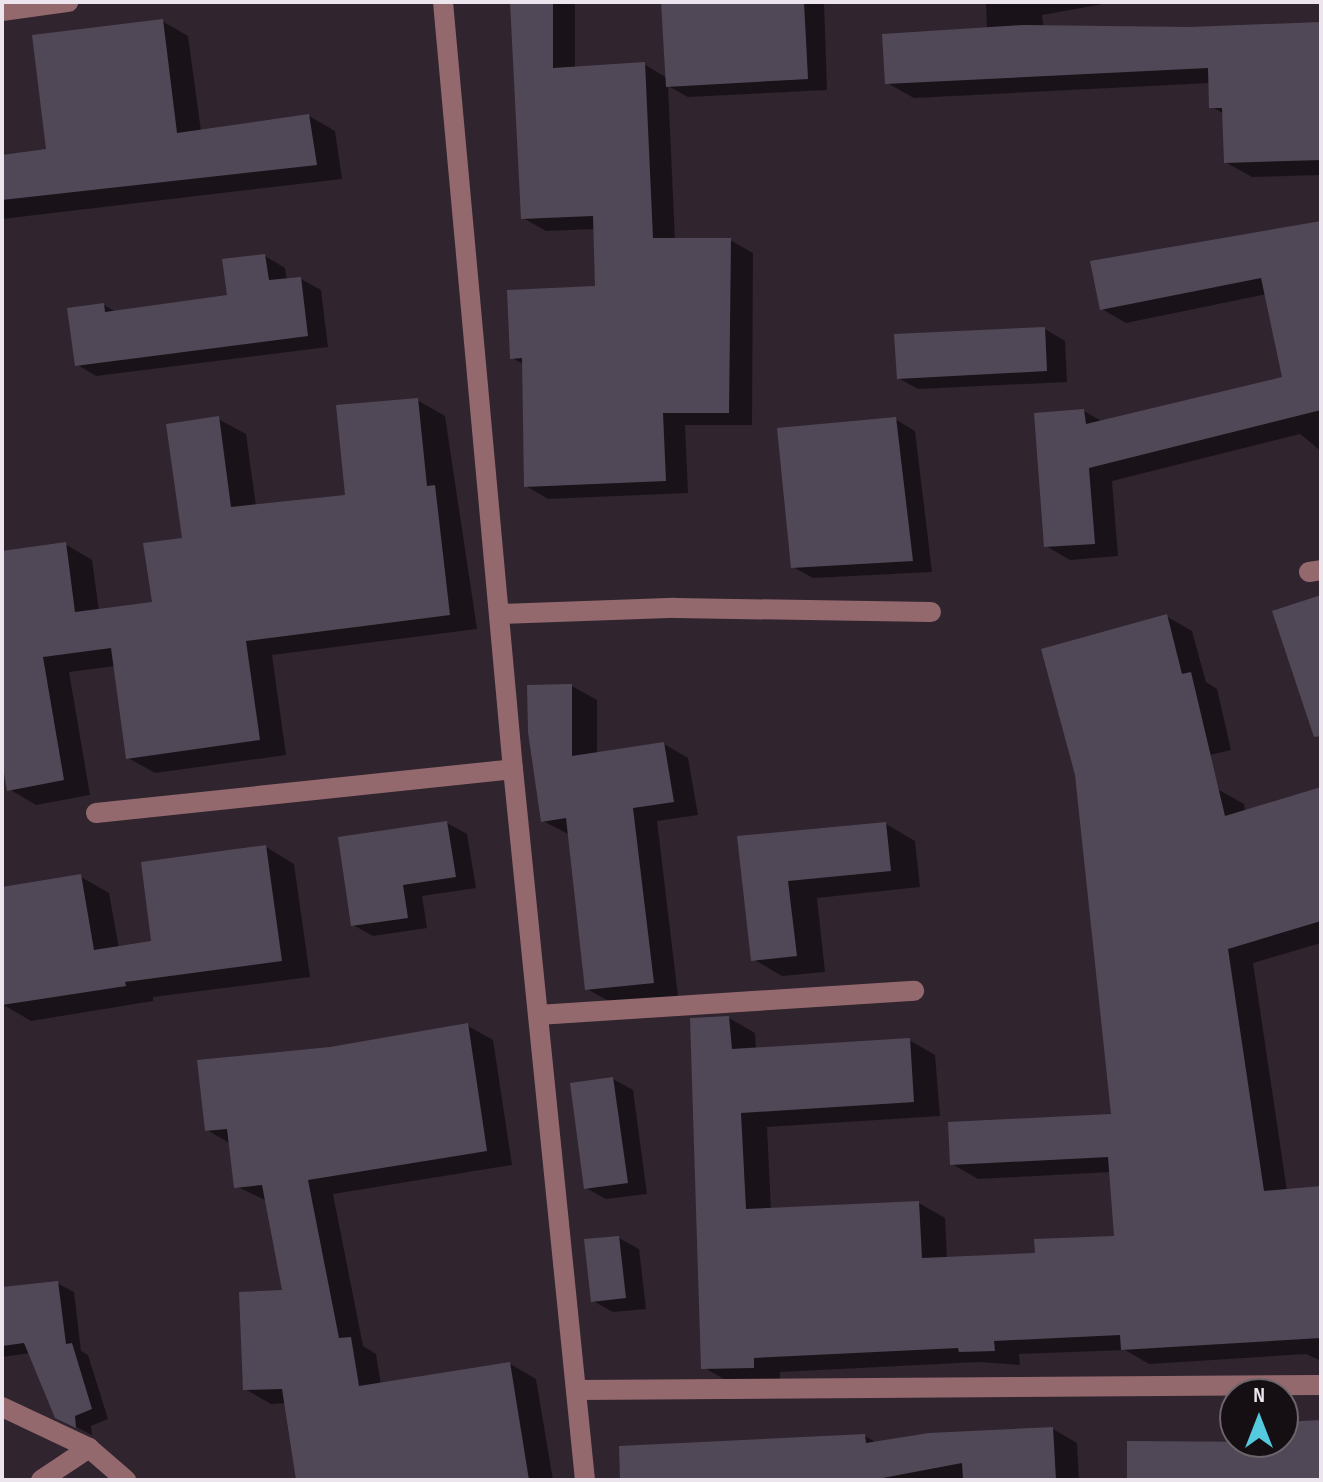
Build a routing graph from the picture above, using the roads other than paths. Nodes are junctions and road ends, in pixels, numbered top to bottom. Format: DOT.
graph roads {
  1 [pos="68,2"];
  2 [pos="443,2"];
  3 [pos="2,11"];
  4 [pos="931,612"];
  5 [pos="499,614"];
  6 [pos="513,769"];
  7 [pos="96,813"];
  8 [pos="914,991"];
  9 [pos="538,1015"];
  10 [pos="1321,1385"];
  11 [pos="577,1390"];
  12 [pos="2,1407"];
  13 [pos="89,1448"];
  14 [pos="41,1480"];
  15 [pos="126,1480"];
  16 [pos="585,1480"];
  1 -- 3 [label="street"];
  2 -- 5 [label="street"];
  4 -- 5 [label="street"];
  5 -- 6 [label="street"];
  6 -- 7 [label="street"];
  6 -- 9 [label="street"];
  8 -- 9 [label="street"];
  9 -- 11 [label="street"];
  10 -- 11 [label="street"];
  11 -- 16 [label="street"];
  12 -- 13 [label="street"];
  13 -- 14 [label="street"];
  13 -- 15 [label="street"];
}
